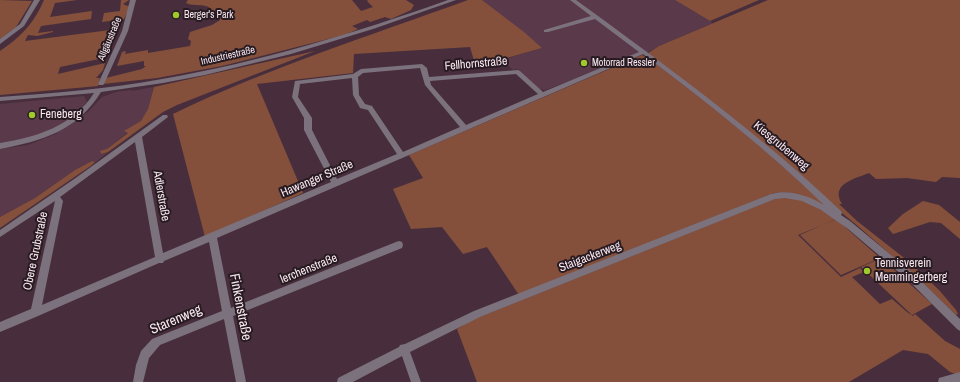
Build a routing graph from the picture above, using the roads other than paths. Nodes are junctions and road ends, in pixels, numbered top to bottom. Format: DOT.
graph roads {
  1 [pos="37,0"];
  2 [pos="133,0"];
  3 [pos="453,0"];
  4 [pos="573,0"];
  5 [pos="596,17"];
  6 [pos="546,31"];
  7 [pos="0,42"];
  8 [pos="643,52"];
  9 [pos="355,76"];
  10 [pos="426,80"];
  11 [pos="100,87"];
  12 [pos="542,95"];
  13 [pos="0,99"];
  14 [pos="165,117"];
  15 [pos="464,129"];
  16 [pos="138,136"];
  17 [pos="0,146"];
  18 [pos="402,156"];
  19 [pos="336,184"];
  20 [pos="56,196"];
  21 [pos="850,226"];
  22 [pos="0,234"];
  23 [pos="212,237"];
  24 [pos="399,245"];
  25 [pos="160,260"];
  26 [pos="35,313"];
  27 [pos="227,314"];
  28 [pos="960,326"];
  29 [pos="0,327"];
  30 [pos="404,348"];
  31 [pos="960,378"];
  32 [pos="138,382"];
  33 [pos="241,382"];
  34 [pos="342,382"];
  35 [pos="416,382"];
  36 [pos="942,382"];
  1 -- 7 [label="street"];
  2 -- 11 [label="street, Allgäustraße"];
  3 -- 11 [label="street, Industriestraße"];
  4 -- 5 [label="street, Kiesgrubenweg"];
  5 -- 6 [label="street"];
  5 -- 8 [label="street, Kiesgrubenweg"];
  8 -- 12 [label="street, Hawanger Straße"];
  8 -- 21 [label="street, Kiesgrubenweg"];
  9 -- 10 [label="street"];
  9 -- 18 [label="street"];
  9 -- 19 [label="street"];
  10 -- 12 [label="street, Fellhornstraße"];
  10 -- 15 [label="street"];
  11 -- 13 [label="street, Industriestraße"];
  11 -- 17 [label="street, Allgäustraße"];
  12 -- 15 [label="street, Hawanger Straße"];
  14 -- 16 [label="street"];
  15 -- 18 [label="street, Hawanger Straße"];
  16 -- 20 [label="street"];
  16 -- 25 [label="street, Adlerstraße"];
  18 -- 19 [label="street, Hawanger Straße"];
  19 -- 23 [label="street, Hawanger Straße"];
  20 -- 22 [label="street"];
  20 -- 26 [label="street, Obere Grubstraße"];
  21 -- 28 [label="street, Kiesgrubenweg"];
  21 -- 30 [label="street, Staigackerweg"];
  23 -- 25 [label="street, Hawanger Straße"];
  23 -- 27 [label="street, Finkenstraße"];
  24 -- 27 [label="street, lerchenstraße"];
  25 -- 26 [label="street, Hawanger Straße"];
  26 -- 29 [label="street, Hawanger Straße"];
  27 -- 32 [label="street, Starenweg"];
  27 -- 33 [label="street, Finkenstraße"];
  30 -- 34 [label="street, Staigackerweg"];
  30 -- 35 [label="street"];
  31 -- 36 [label="street"];
}
